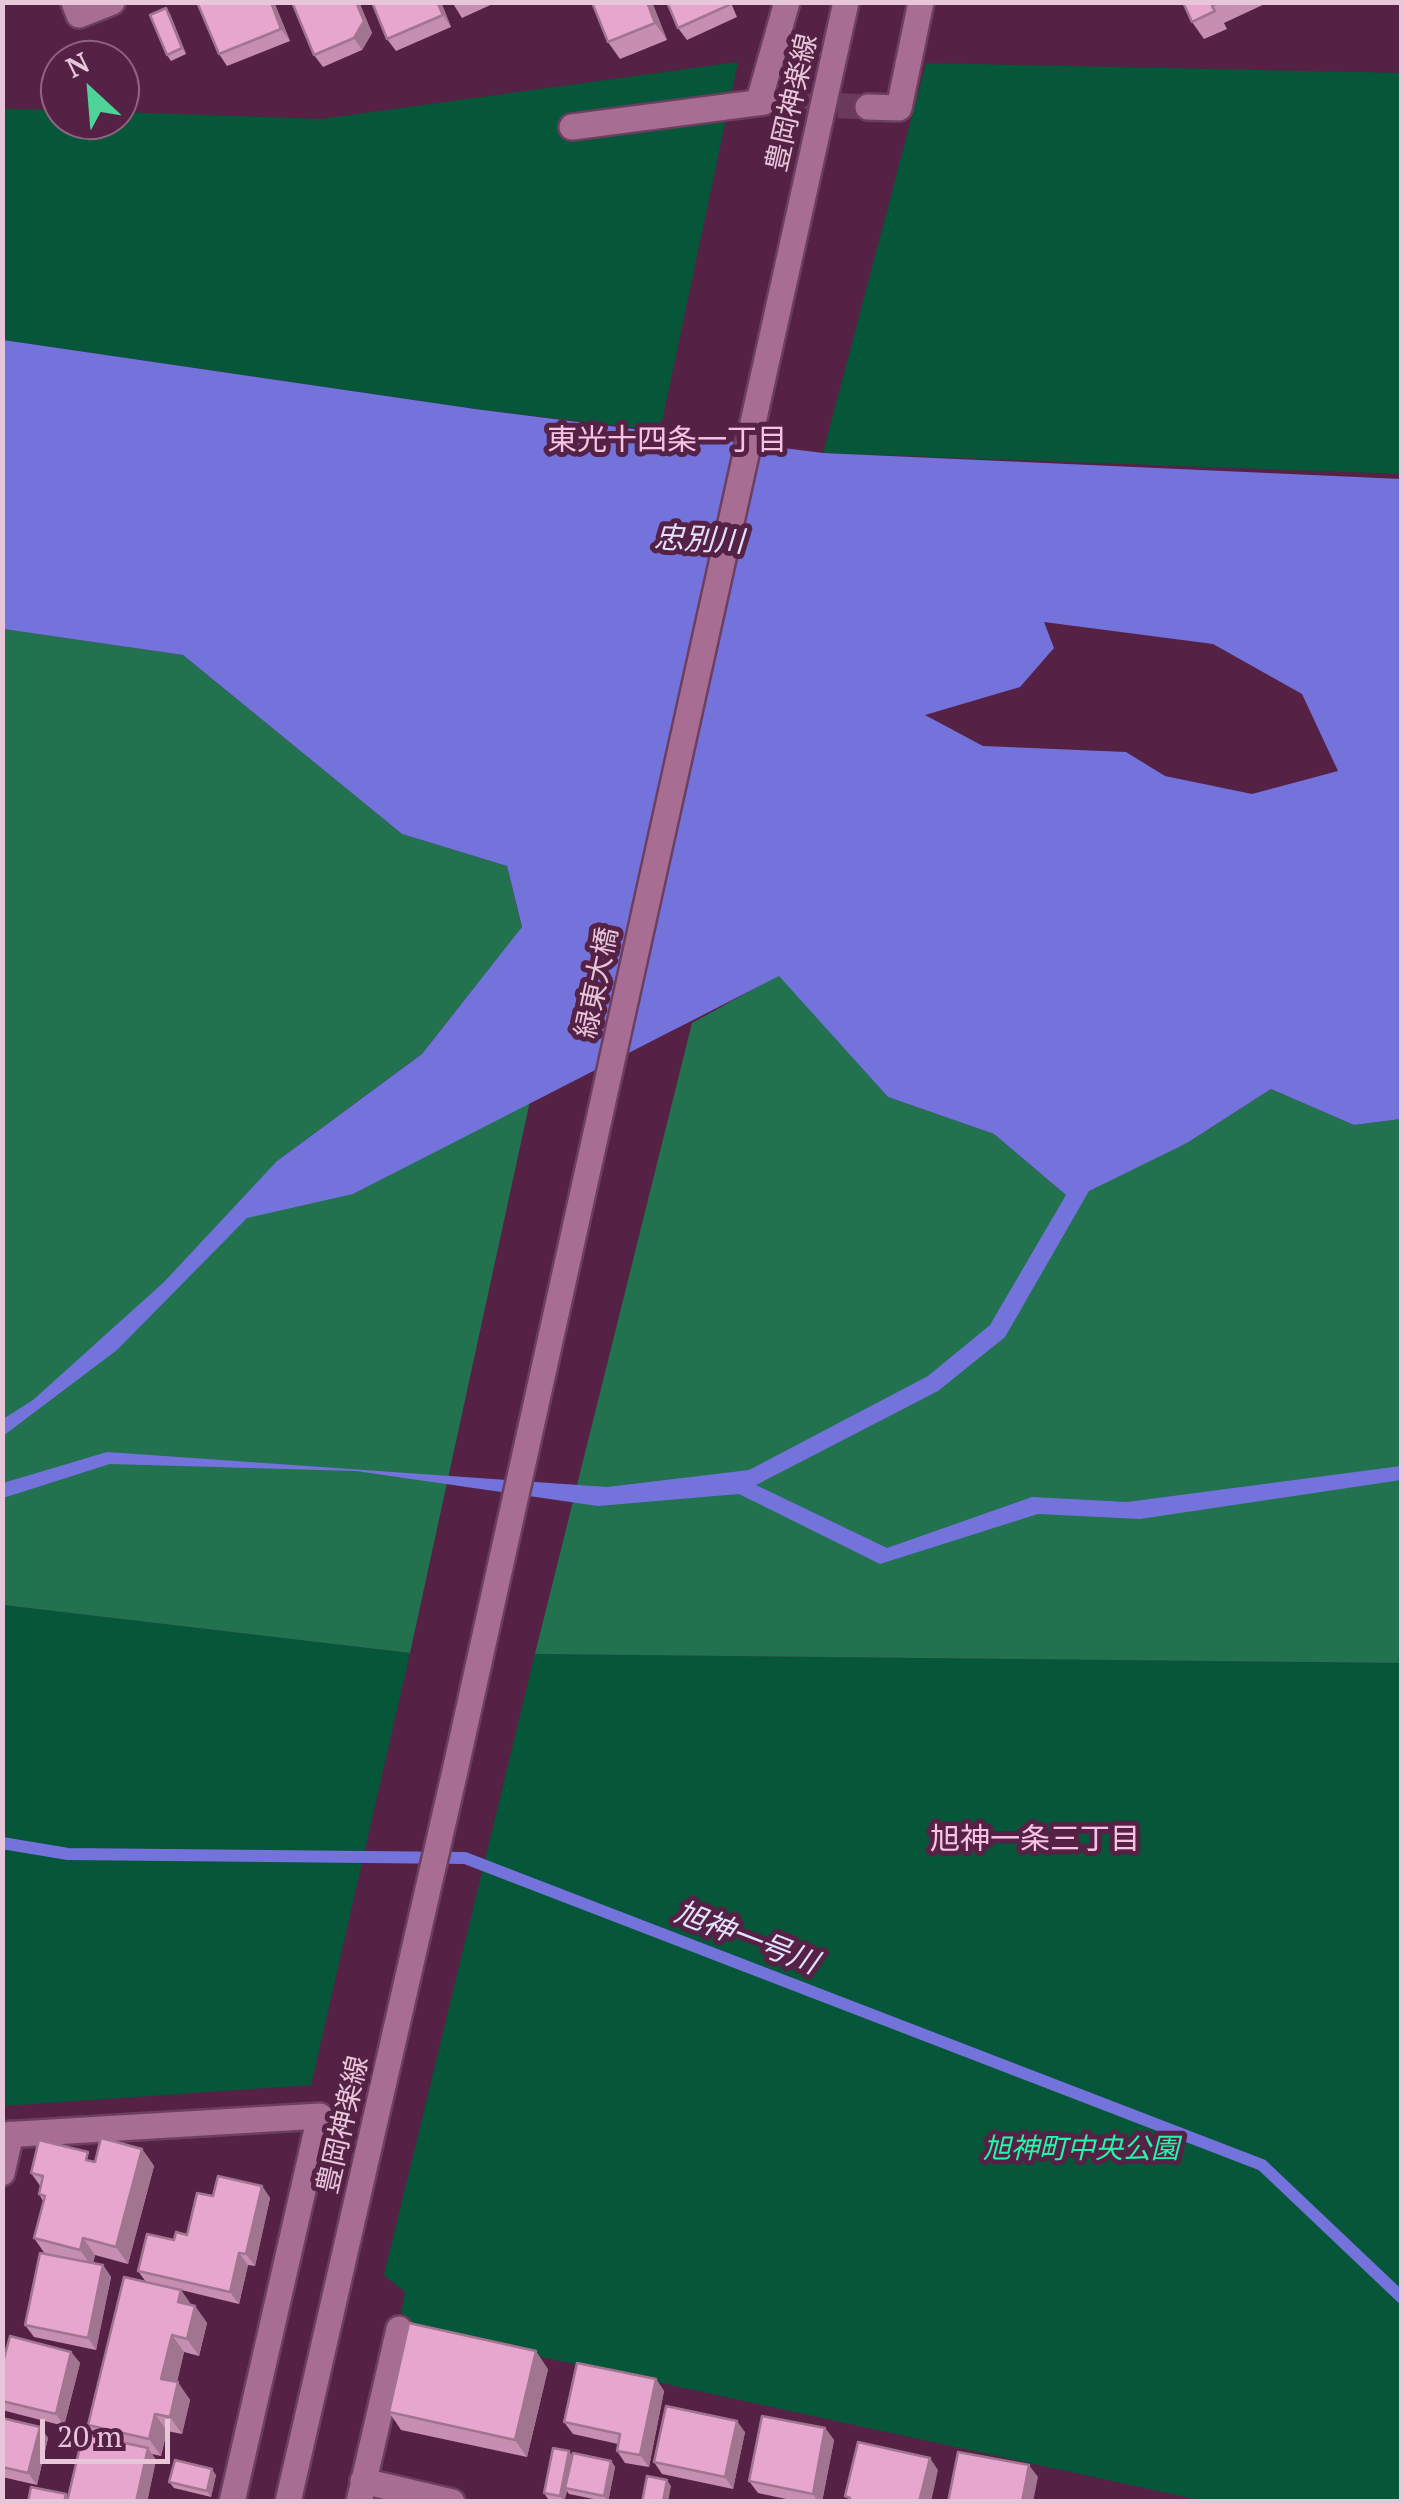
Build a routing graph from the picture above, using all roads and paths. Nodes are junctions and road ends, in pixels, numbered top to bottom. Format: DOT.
graph roads {
  1 [pos="74,2"];
  2 [pos="112,2"];
  3 [pos="787,2"];
  4 [pos="846,2"];
  5 [pos="922,2"];
  6 [pos="868,107"];
  7 [pos="572,127"];
  8 [pos="798,217"];
  9 [pos="457,1762"];
  10 [pos="7,2134"];
  11 [pos="2,2174"];
  12 [pos="398,2328"];
  13 [pos="361,2491"];
  14 [pos="232,2502"];
  15 [pos="288,2502"];
  16 [pos="452,2502"];
  1 -- 2 [label="main road"];
  3 -- 7 [label="main road"];
  4 -- 8 [label="main road, 豊岡神楽線"];
  5 -- 6 [label="main road"];
  8 -- 9 [label="main road, 緑東大橋"];
  9 -- 15 [label="main road, 豊岡神楽線"];
  10 -- 11 [label="main road"];
  10 -- 14 [label="main road"];
  12 -- 13 [label="main road"];
  13 -- 16 [label="main road"];
}
